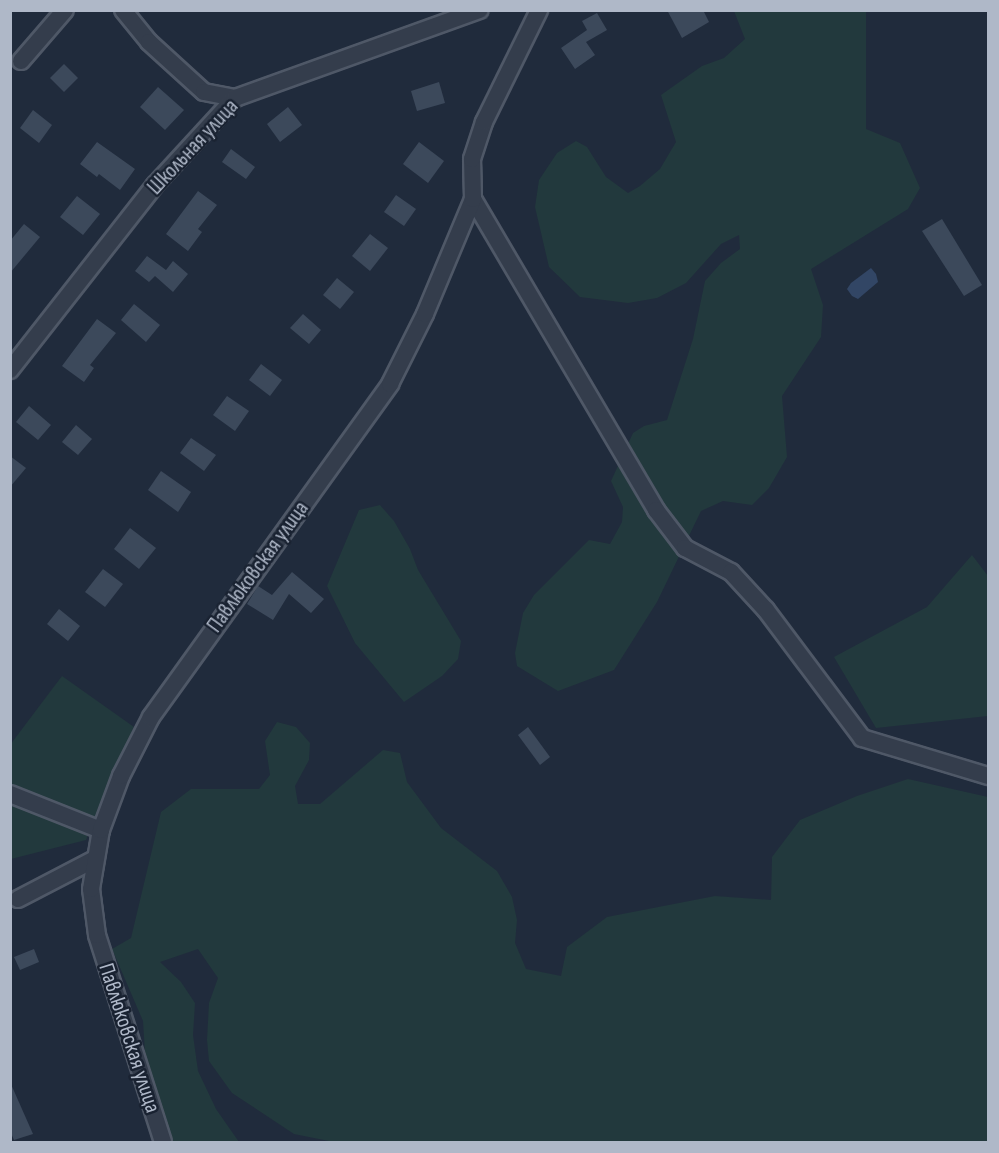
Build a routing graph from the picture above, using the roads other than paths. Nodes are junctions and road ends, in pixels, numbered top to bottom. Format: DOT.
graph roads {
  1 [pos="65,10"];
  2 [pos="123,10"];
  3 [pos="480,10"];
  4 [pos="538,10"];
  5 [pos="21,61"];
  6 [pos="235,98"];
  7 [pos="473,199"];
  8 [pos="10,370"];
  9 [pos="988,776"];
  10 [pos="10,794"];
  11 [pos="100,830"];
  12 [pos="95,859"];
  13 [pos="18,899"];
  14 [pos="163,1143"];
  1 -- 5 [label="street"];
  2 -- 6 [label="street"];
  3 -- 6 [label="street, Школьная улица"];
  4 -- 7 [label="street, Павлюковская улица"];
  6 -- 8 [label="street, Школьная улица"];
  7 -- 9 [label="street"];
  7 -- 11 [label="street, Павлюковская улица"];
  10 -- 11 [label="street"];
  11 -- 12 [label="street, Павлюковская улица"];
  12 -- 13 [label="street"];
  12 -- 14 [label="street, Павлюковская улица"];
}
